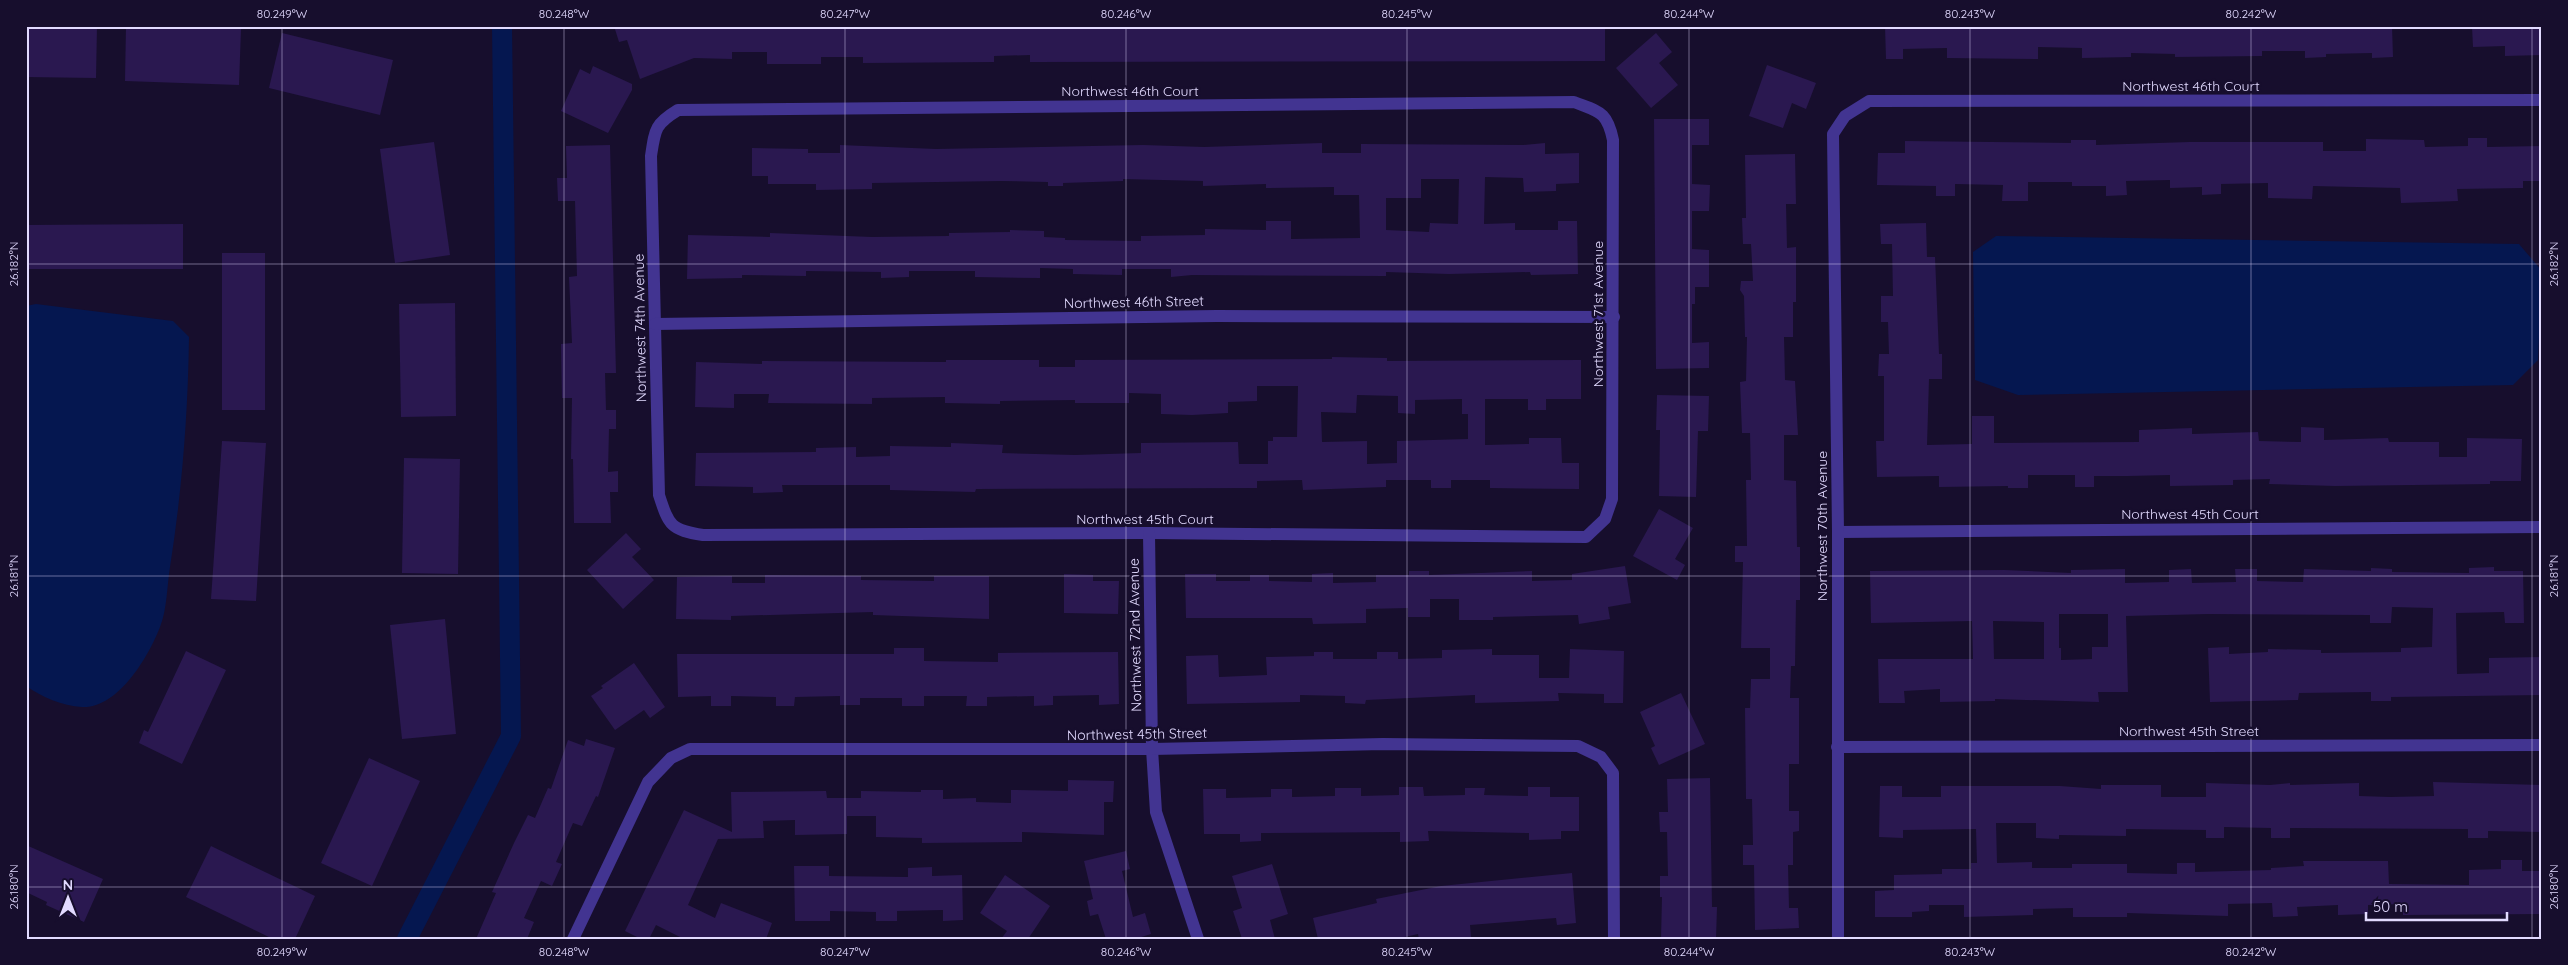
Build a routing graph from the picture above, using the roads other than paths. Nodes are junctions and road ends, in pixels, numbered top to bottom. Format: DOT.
graph roads {
  1 [pos="2542,100"];
  2 [pos="1600,113"];
  3 [pos="1845,116"];
  4 [pos="661,121"];
  5 [pos="1614,317"];
  6 [pos="655,324"];
  7 [pos="1605,519"];
  8 [pos="2542,527"];
  9 [pos="679,531"];
  10 [pos="1838,532"];
  11 [pos="1149,533"];
  12 [pos="2542,745"];
  13 [pos="1837,747"];
  14 [pos="1152,750"];
  15 [pos="573,939"];
  16 [pos="1198,939"];
  17 [pos="1614,939"];
  18 [pos="1838,939"];
  1 -- 3 [label="street, Northwest 46th Court"];
  2 -- 4 [label="street, Northwest 46th Court"];
  2 -- 5 [label="street, Northwest 71st Avenue"];
  3 -- 10 [label="street, Northwest 70th Avenue"];
  4 -- 6 [label="street, Northwest 74th Avenue"];
  5 -- 6 [label="street, Northwest 46th Street"];
  5 -- 7 [label="street, Northwest 71st Avenue"];
  6 -- 9 [label="street, Northwest 74th Avenue"];
  7 -- 11 [label="street, Northwest 45th Court"];
  8 -- 10 [label="street, Northwest 45th Court"];
  9 -- 11 [label="street, Northwest 45th Court"];
  10 -- 13 [label="street, Northwest 70th Avenue"];
  11 -- 14 [label="street, Northwest 72nd Avenue"];
  12 -- 13 [label="street, Northwest 45th Street"];
  13 -- 18 [label="street, Northwest 70th Avenue"];
  14 -- 15 [label="street, Northwest 45th Street"];
  14 -- 16 [label="street, Northwest 72nd Avenue"];
  14 -- 17 [label="street, Northwest 45th Street"];
}
